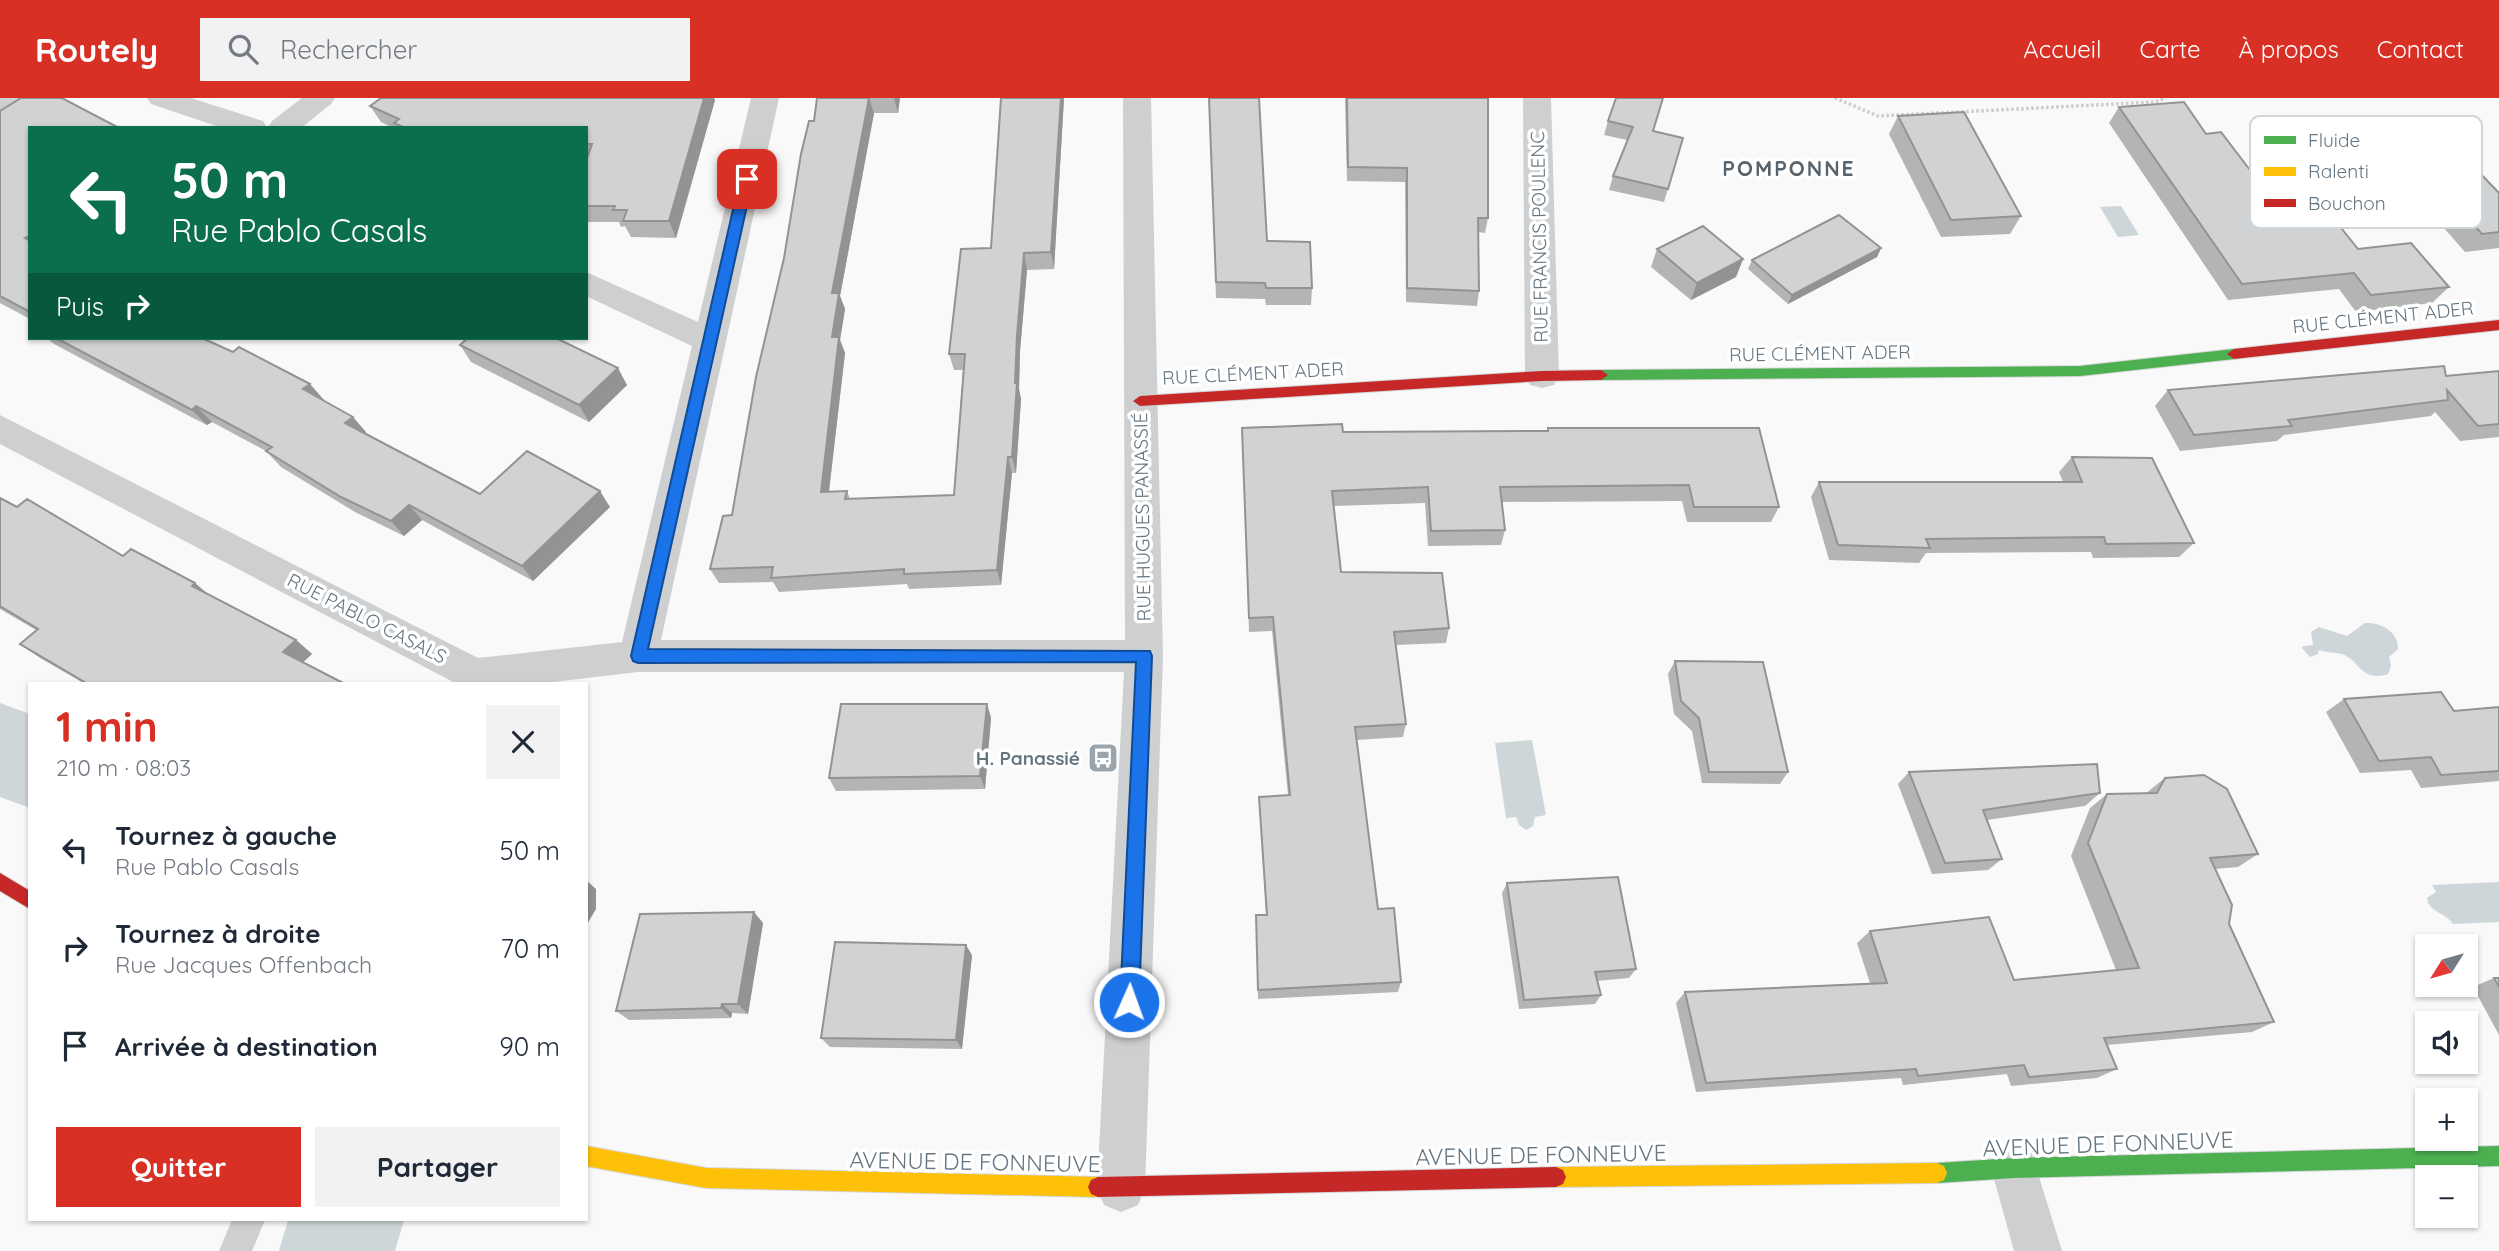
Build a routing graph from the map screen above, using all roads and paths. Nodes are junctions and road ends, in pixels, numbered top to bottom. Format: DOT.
graph roads {
  1 [pos="12,98"];
  2 [pos="161,98"];
  3 [pos="321,98"];
  4 [pos="765,98"];
  5 [pos="1137,98"];
  6 [pos="1537,98"];
  7 [pos="1835,98"];
  8 [pos="2166,98"];
  9 [pos="0,104"];
  10 [pos="247,126"];
  11 [pos="285,126"];
  12 [pos="588,284"];
  13 [pos="2499,325"];
  14 [pos="710,341"];
  15 [pos="1542,376"];
  16 [pos="1140,401"];
  17 [pos="0,428"];
  18 [pos="638,656"];
  19 [pos="1144,656"];
  20 [pos="0,881"];
  21 [pos="28,900"];
  22 [pos="588,1156"];
  23 [pos="2499,1156"];
  24 [pos="2014,1168"];
  25 [pos="1121,1188"];
  26 [pos="249,1221"];
  27 [pos="235,1251"];
  28 [pos="2038,1251"];
  1 -- 9 [label="street"];
  2 -- 10 [label="street"];
  3 -- 11 [label="street"];
  4 -- 14 [label="street"];
  5 -- 16 [label="street, RUE HUGUES PANASSIÉ"];
  6 -- 15 [label="street, RUE FRANCIS POULENC"];
  7 -- 8 [label="path"];
  12 -- 14 [label="street"];
  13 -- 15 [label="street, RUE CLÉMENT ADER"];
  14 -- 18 [label="street"];
  15 -- 16 [label="street, RUE CLÉMENT ADER"];
  16 -- 19 [label="street, RUE HUGUES PANASSIÉ"];
  17 -- 18 [label="street, RUE PABLO CASALS"];
  18 -- 19 [label="street, RUE PABLO CASALS"];
  19 -- 25 [label="street, RUE HUGUES PANASSIÉ"];
  20 -- 21 [label="street"];
  22 -- 25 [label="street, AVENUE DE FONNEUVE"];
  23 -- 24 [label="street, AVENUE DE FONNEUVE"];
  24 -- 25 [label="street, AVENUE DE FONNEUVE"];
  24 -- 28 [label="street"];
  26 -- 27 [label="lane"];
}
